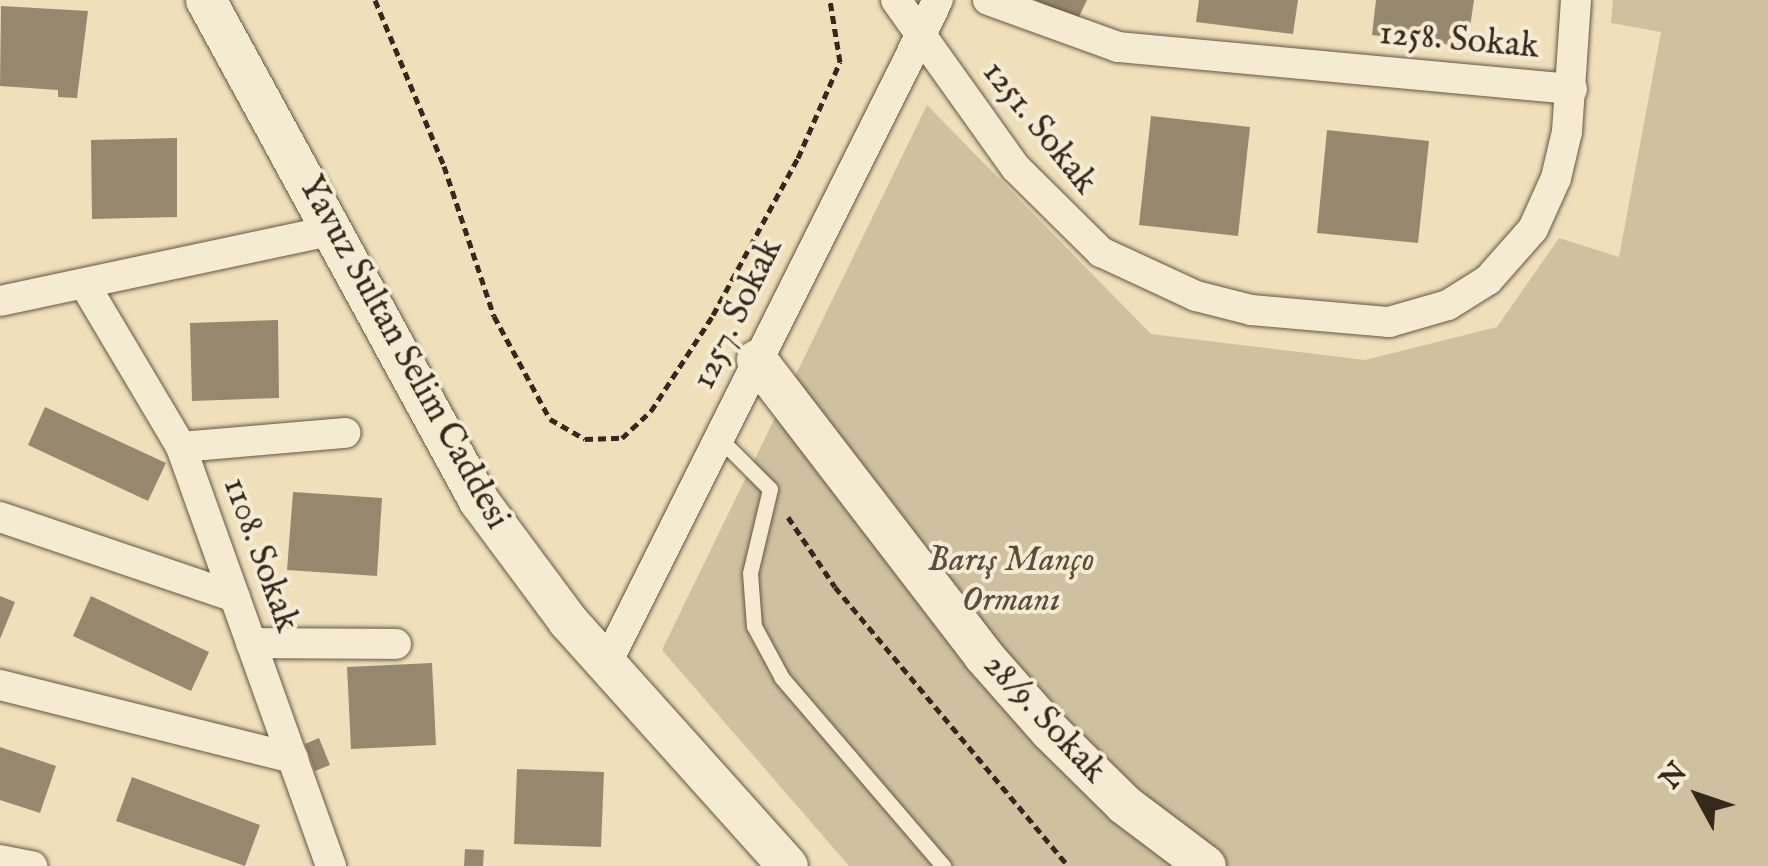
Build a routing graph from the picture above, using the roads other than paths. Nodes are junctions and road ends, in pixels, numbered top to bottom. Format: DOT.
graph roads {
  1 [pos="206,0"];
  2 [pos="896,0"];
  3 [pos="938,0"];
  4 [pos="988,0"];
  5 [pos="1576,0"];
  6 [pos="920,35"];
  7 [pos="1572,89"];
  8 [pos="334,230"];
  9 [pos="85,286"];
  10 [pos="0,300"];
  11 [pos="757,360"];
  12 [pos="344,433"];
  13 [pos="719,438"];
  14 [pos="181,447"];
  15 [pos="0,518"];
  16 [pos="235,596"];
  17 [pos="251,643"];
  18 [pos="396,644"];
  19 [pos="606,663"];
  20 [pos="0,685"];
  21 [pos="293,758"];
  22 [pos="0,860"];
  23 [pos="32,866"];
  24 [pos="331,866"];
  25 [pos="788,866"];
  26 [pos="943,866"];
  27 [pos="1206,866"];
  1 -- 8 [label="street, Yavuz Sultan Selim Caddesi"];
  2 -- 6 [label="street, 1251. Sokak"];
  3 -- 6 [label="street, 1257. Sokak"];
  4 -- 7 [label="street, 1258. Sokak"];
  5 -- 7 [label="street, 1251. Sokak"];
  6 -- 7 [label="street, 1251. Sokak"];
  6 -- 11 [label="street, 1257. Sokak"];
  8 -- 9 [label="street"];
  8 -- 19 [label="street, Yavuz Sultan Selim Caddesi"];
  9 -- 10 [label="street"];
  9 -- 14 [label="street, 1108. Sokak"];
  11 -- 13 [label="street, 1257. Sokak"];
  11 -- 27 [label="street, 28/9. Sokak"];
  12 -- 14 [label="street"];
  13 -- 19 [label="street, 1257. Sokak"];
  13 -- 26 [label="lane"];
  14 -- 16 [label="street, 1108. Sokak"];
  15 -- 16 [label="street"];
  16 -- 17 [label="street, 1108. Sokak"];
  17 -- 18 [label="street"];
  17 -- 21 [label="street, 1108. Sokak"];
  19 -- 25 [label="street, Yavuz Sultan Selim Caddesi"];
  20 -- 21 [label="street"];
  21 -- 24 [label="street, 1108. Sokak"];
  22 -- 23 [label="street"];
}
